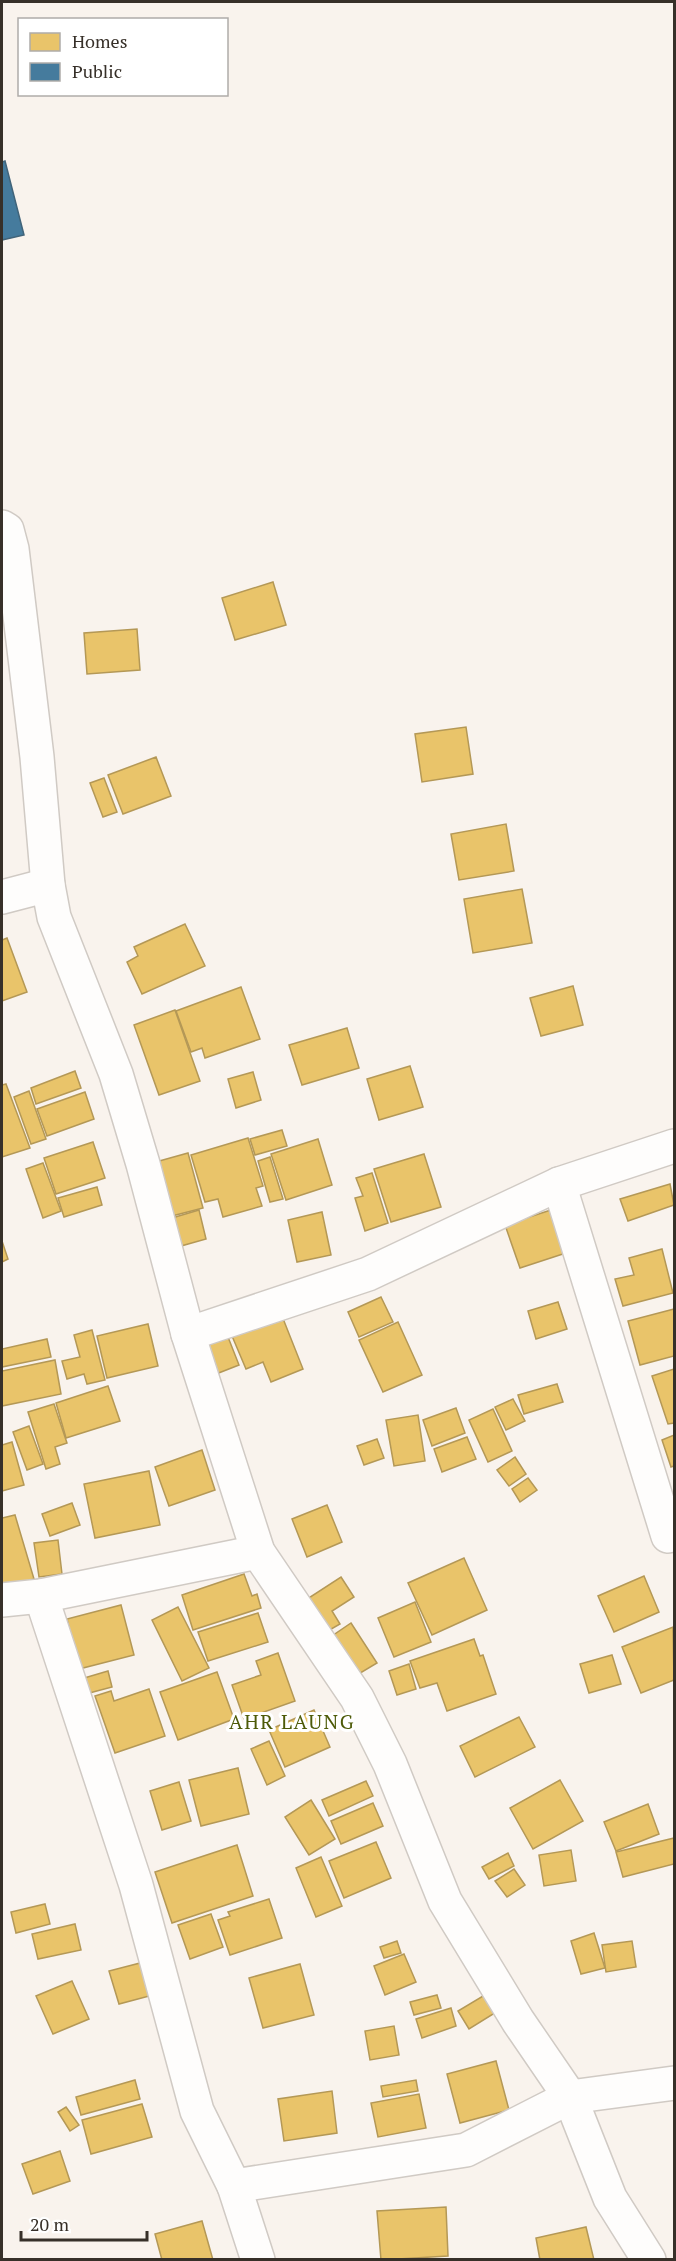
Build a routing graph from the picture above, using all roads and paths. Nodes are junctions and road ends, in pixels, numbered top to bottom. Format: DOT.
graph roads {
  1 [pos="2,527"];
  2 [pos="48,885"];
  3 [pos="2,897"];
  4 [pos="675,1146"];
  5 [pos="559,1184"];
  6 [pos="188,1334"];
  7 [pos="668,1536"];
  8 [pos="258,1552"];
  9 [pos="41,1596"];
  10 [pos="2,1600"];
  11 [pos="675,2083"];
  12 [pos="570,2097"];
  13 [pos="234,2186"];
  14 [pos="258,2259"];
  15 [pos="649,2259"];
  1 -- 2 [label="street"];
  2 -- 3 [label="street"];
  2 -- 6 [label="street"];
  4 -- 5 [label="street"];
  5 -- 6 [label="street"];
  5 -- 7 [label="street"];
  6 -- 8 [label="street"];
  8 -- 9 [label="street"];
  8 -- 12 [label="street"];
  9 -- 10 [label="street"];
  9 -- 13 [label="street"];
  11 -- 12 [label="street"];
  12 -- 13 [label="street"];
  12 -- 15 [label="street"];
  13 -- 14 [label="street"];
}
